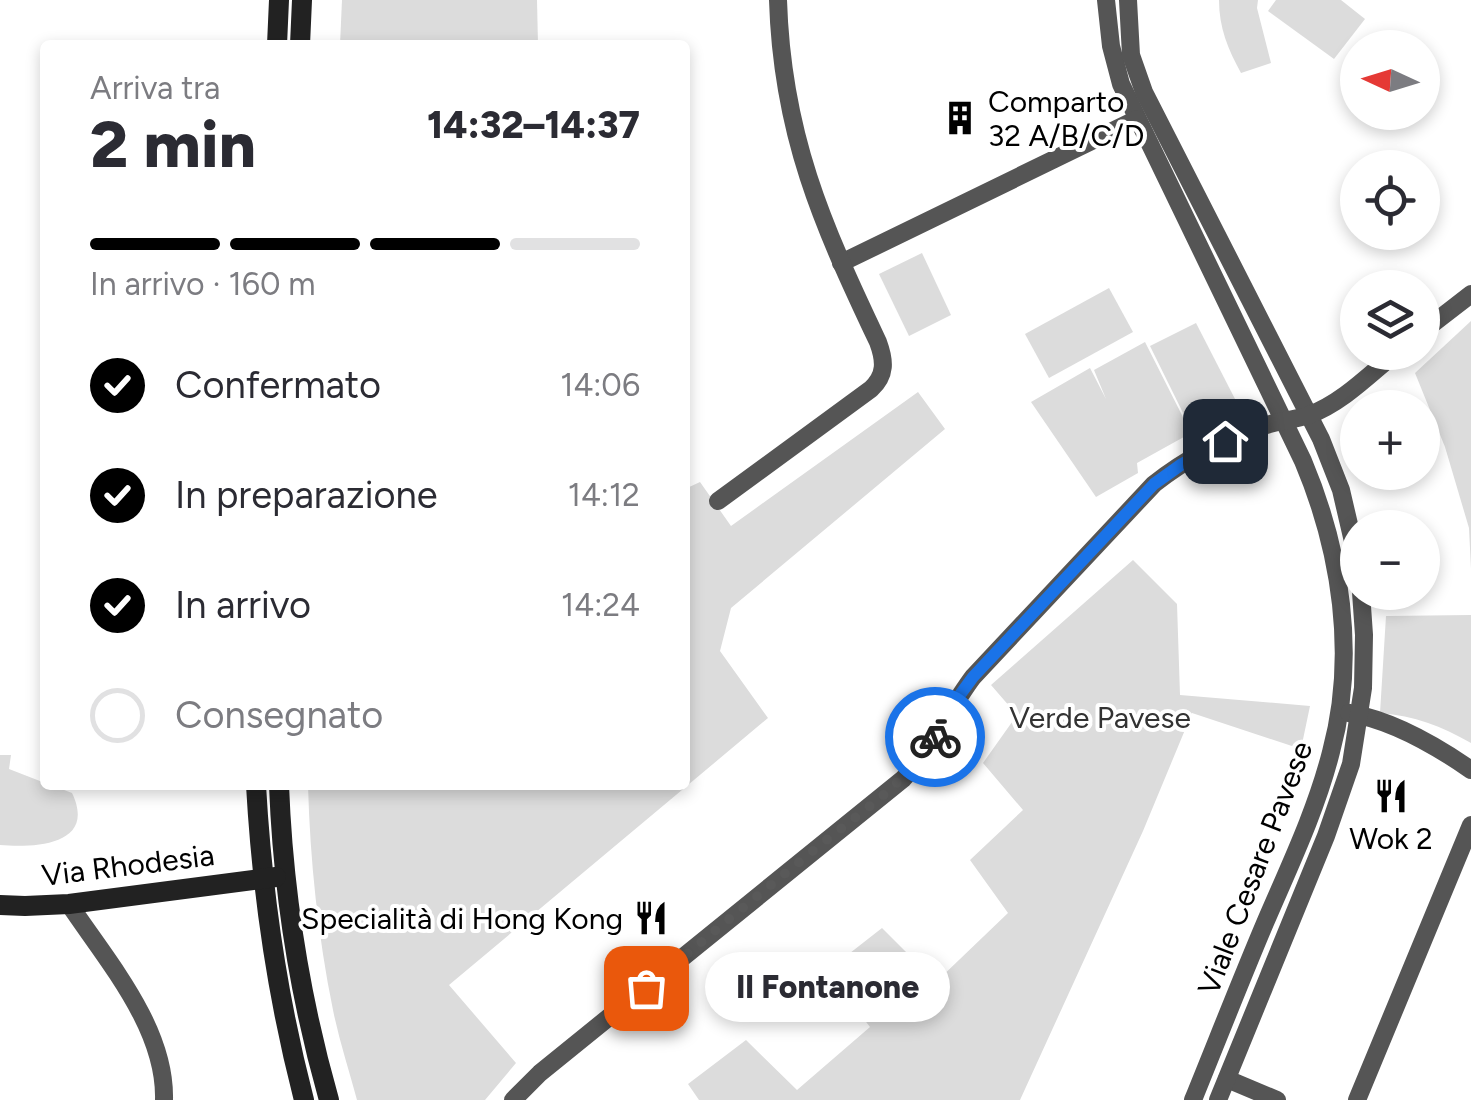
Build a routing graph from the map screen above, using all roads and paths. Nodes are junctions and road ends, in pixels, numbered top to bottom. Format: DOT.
graph roads {
  1 [pos="278,0"];
  2 [pos="302,0"];
  3 [pos="778,0"];
  4 [pos="1106,0"];
  5 [pos="1128,0"];
  6 [pos="277,40"];
  7 [pos="300,40"];
  8 [pos="1137,119"];
  9 [pos="841,264"];
  10 [pos="1471,294"];
  11 [pos="1440,318"];
  12 [pos="1375,370"];
  13 [pos="1309,415"];
  14 [pos="1284,421"];
  15 [pos="718,501"];
  16 [pos="1346,510"];
  17 [pos="1363,610"];
  18 [pos="1338,711"];
  19 [pos="1360,715"];
  20 [pos="1471,770"];
  21 [pos="256,790"];
  22 [pos="280,790"];
  23 [pos="1471,825"];
  24 [pos="286,876"];
  25 [pos="262,879"];
  26 [pos="69,904"];
  27 [pos="0,905"];
  28 [pos="1226,1021"];
  29 [pos="1248,1029"];
  30 [pos="1227,1079"];
  31 [pos="164,1100"];
  32 [pos="304,1100"];
  33 [pos="329,1100"];
  34 [pos="513,1100"];
  35 [pos="1193,1100"];
  36 [pos="1218,1100"];
  37 [pos="1277,1100"];
  38 [pos="1357,1100"];
  1 -- 6 [label="main road"];
  2 -- 7 [label="main road"];
  3 -- 9 [label="street"];
  4 -- 8 [label="street, Viale Cesare Pavese"];
  5 -- 13 [label="street"];
  8 -- 9 [label="street"];
  8 -- 14 [label="street, Viale Cesare Pavese"];
  9 -- 15 [label="street"];
  10 -- 11 [label="street"];
  12 -- 13 [label="street"];
  13 -- 14 [label="street"];
  13 -- 16 [label="street"];
  14 -- 18 [label="street, Viale Cesare Pavese"];
  14 -- 34 [label="street"];
  17 -- 19 [label="street, Viale Cesare Pavese"];
  18 -- 19 [label="street"];
  18 -- 28 [label="street, Viale Cesare Pavese"];
  19 -- 20 [label="street"];
  19 -- 29 [label="street, Viale Cesare Pavese"];
  21 -- 25 [label="main road"];
  22 -- 24 [label="main road"];
  23 -- 38 [label="street"];
  24 -- 25 [label="main road, Via Rhodesia"];
  24 -- 33 [label="main road"];
  25 -- 26 [label="main road, Via Rhodesia"];
  25 -- 32 [label="main road"];
  26 -- 27 [label="main road, Via Rhodesia"];
  26 -- 31 [label="street"];
  28 -- 29 [label="street"];
  28 -- 35 [label="street, Viale Cesare Pavese"];
  29 -- 30 [label="street, Viale Cesare Pavese"];
  30 -- 36 [label="street, Viale Cesare Pavese"];
  30 -- 37 [label="street"];
}
